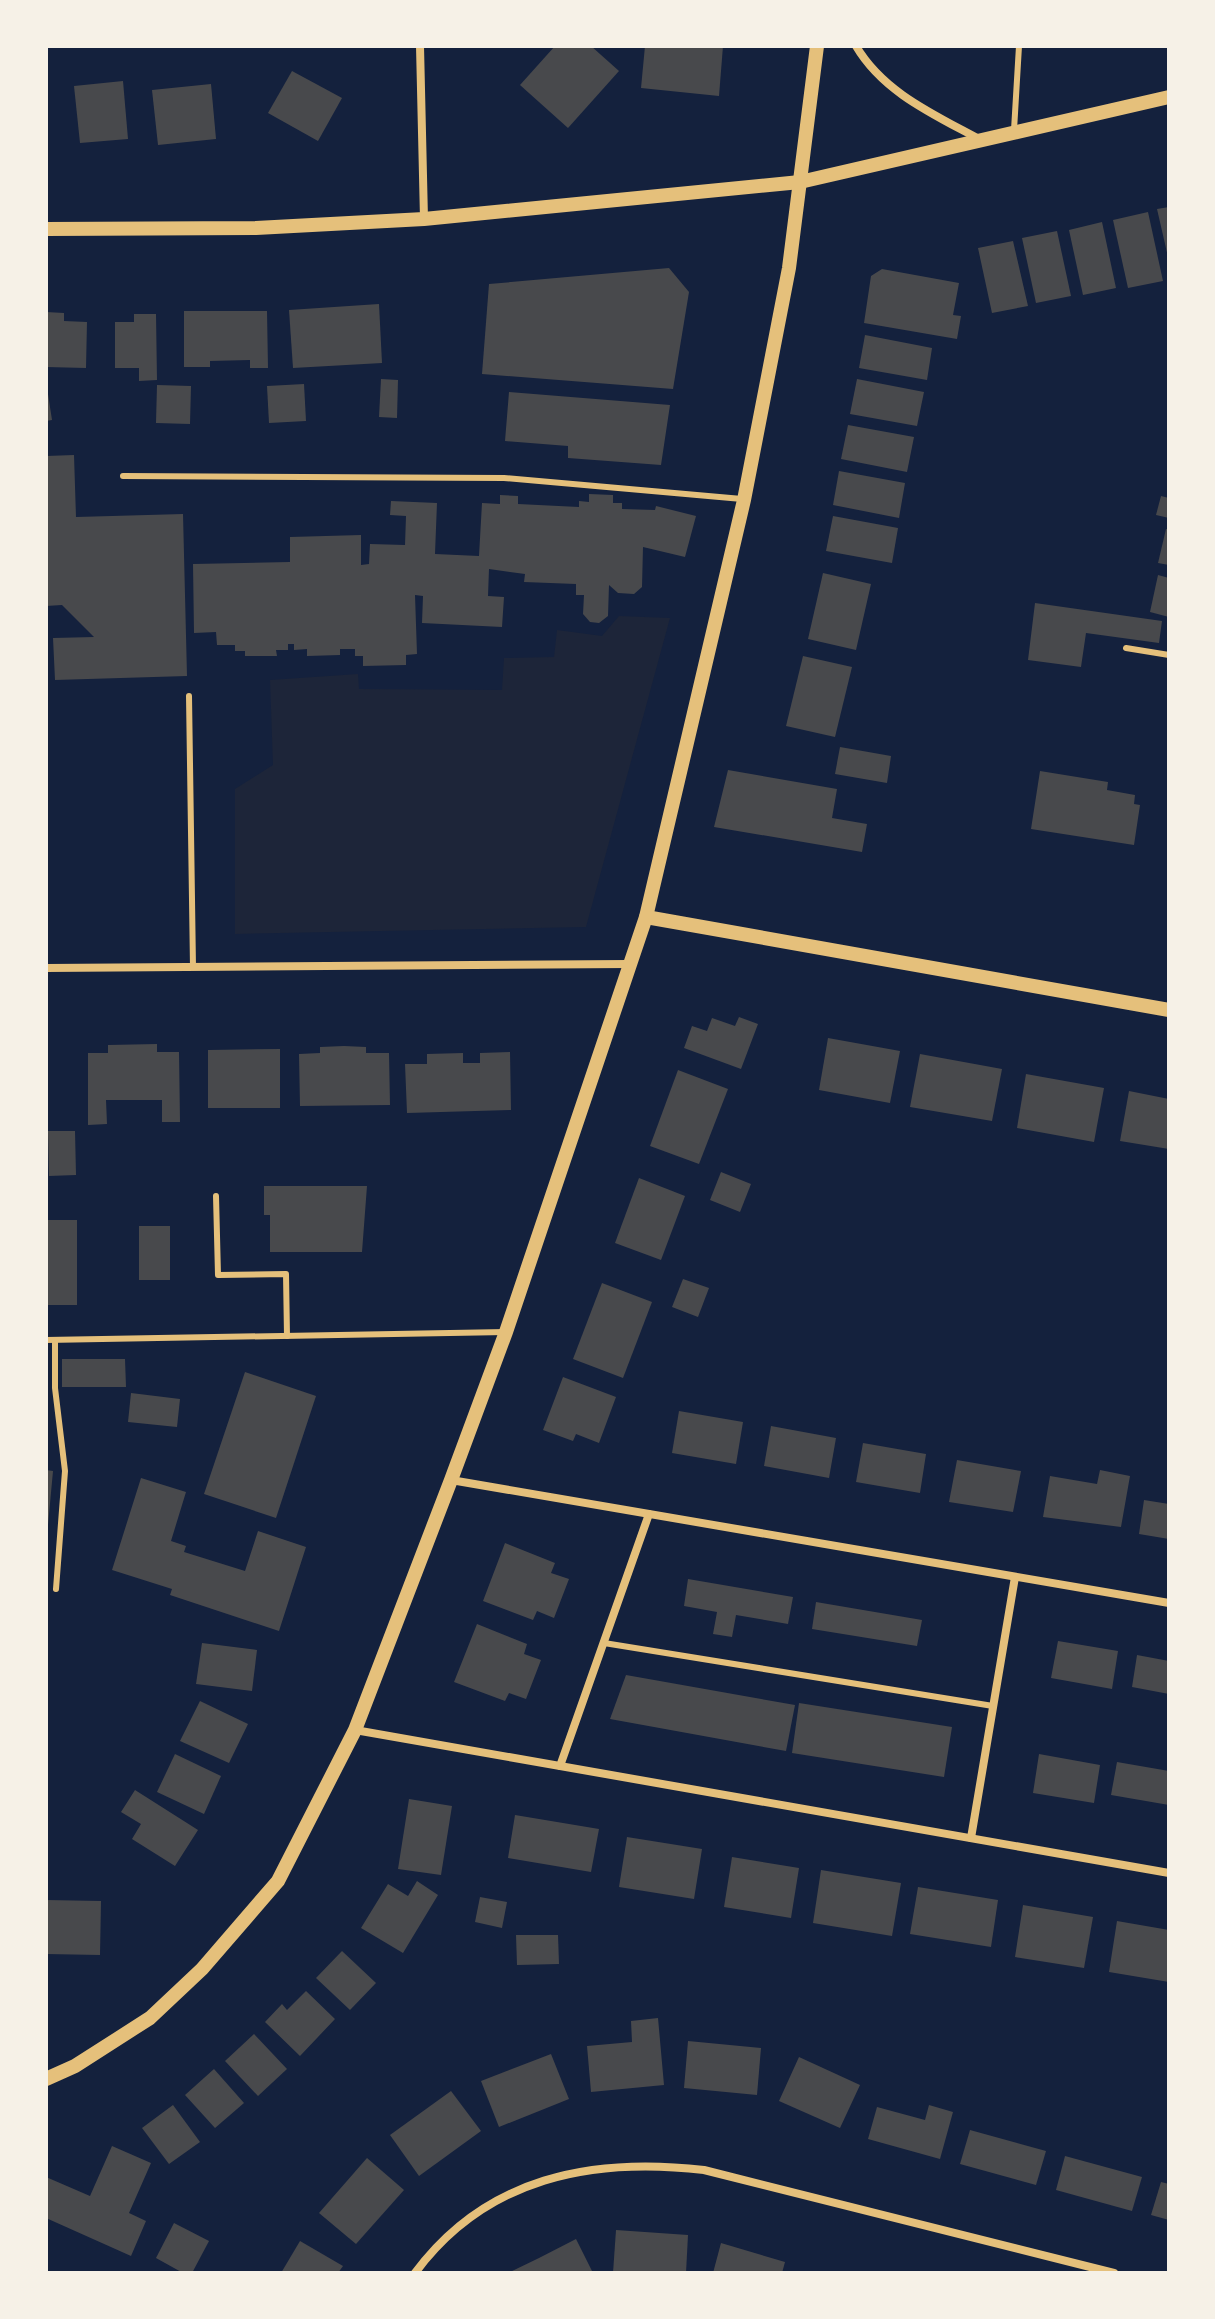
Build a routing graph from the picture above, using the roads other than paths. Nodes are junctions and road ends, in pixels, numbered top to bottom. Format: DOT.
graph roads {
  1 [pos="420,46"];
  2 [pos="817,46"];
  3 [pos="856,46"];
  4 [pos="1019,46"];
  5 [pos="1169,97"];
  6 [pos="1014,131"];
  7 [pos="979,139"];
  8 [pos="800,182"];
  9 [pos="424,219"];
  10 [pos="46,229"];
  11 [pos="123,476"];
  12 [pos="744,500"];
  13 [pos="1126,648"];
  14 [pos="1169,655"];
  15 [pos="189,696"];
  16 [pos="646,917"];
  17 [pos="629,964"];
  18 [pos="193,967"];
  19 [pos="46,968"];
  20 [pos="1169,1010"];
  21 [pos="216,1196"];
  22 [pos="506,1332"];
  23 [pos="287,1336"];
  24 [pos="46,1340"];
  25 [pos="55,1340"];
  26 [pos="451,1480"];
  27 [pos="649,1514"];
  28 [pos="1015,1577"];
  29 [pos="56,1589"];
  30 [pos="1169,1603"];
  31 [pos="604,1643"];
  32 [pos="993,1706"];
  33 [pos="355,1730"];
  34 [pos="560,1766"];
  35 [pos="971,1838"];
  36 [pos="1169,1873"];
  37 [pos="46,2079"];
  38 [pos="415,2273"];
  39 [pos="1114,2273"];
  1 -- 9 [label="street"];
  2 -- 8 [label="street"];
  3 -- 7 [label="street"];
  4 -- 6 [label="lane"];
  5 -- 6 [label="street"];
  6 -- 7 [label="street"];
  7 -- 8 [label="street"];
  8 -- 9 [label="street"];
  8 -- 12 [label="street"];
  9 -- 10 [label="street"];
  11 -- 12 [label="lane"];
  12 -- 16 [label="street"];
  13 -- 14 [label="lane"];
  15 -- 18 [label="lane"];
  16 -- 17 [label="street"];
  16 -- 20 [label="street"];
  17 -- 18 [label="street"];
  17 -- 22 [label="street"];
  18 -- 19 [label="street"];
  21 -- 23 [label="lane"];
  22 -- 23 [label="lane"];
  22 -- 26 [label="street"];
  23 -- 25 [label="lane"];
  24 -- 25 [label="lane"];
  25 -- 29 [label="lane"];
  26 -- 27 [label="street"];
  26 -- 33 [label="street"];
  27 -- 28 [label="street"];
  27 -- 31 [label="street"];
  28 -- 30 [label="street"];
  28 -- 32 [label="street"];
  31 -- 32 [label="lane"];
  31 -- 34 [label="street"];
  32 -- 35 [label="street"];
  33 -- 34 [label="street"];
  33 -- 37 [label="street"];
  34 -- 35 [label="street"];
  35 -- 36 [label="street"];
  38 -- 39 [label="street"];
}
